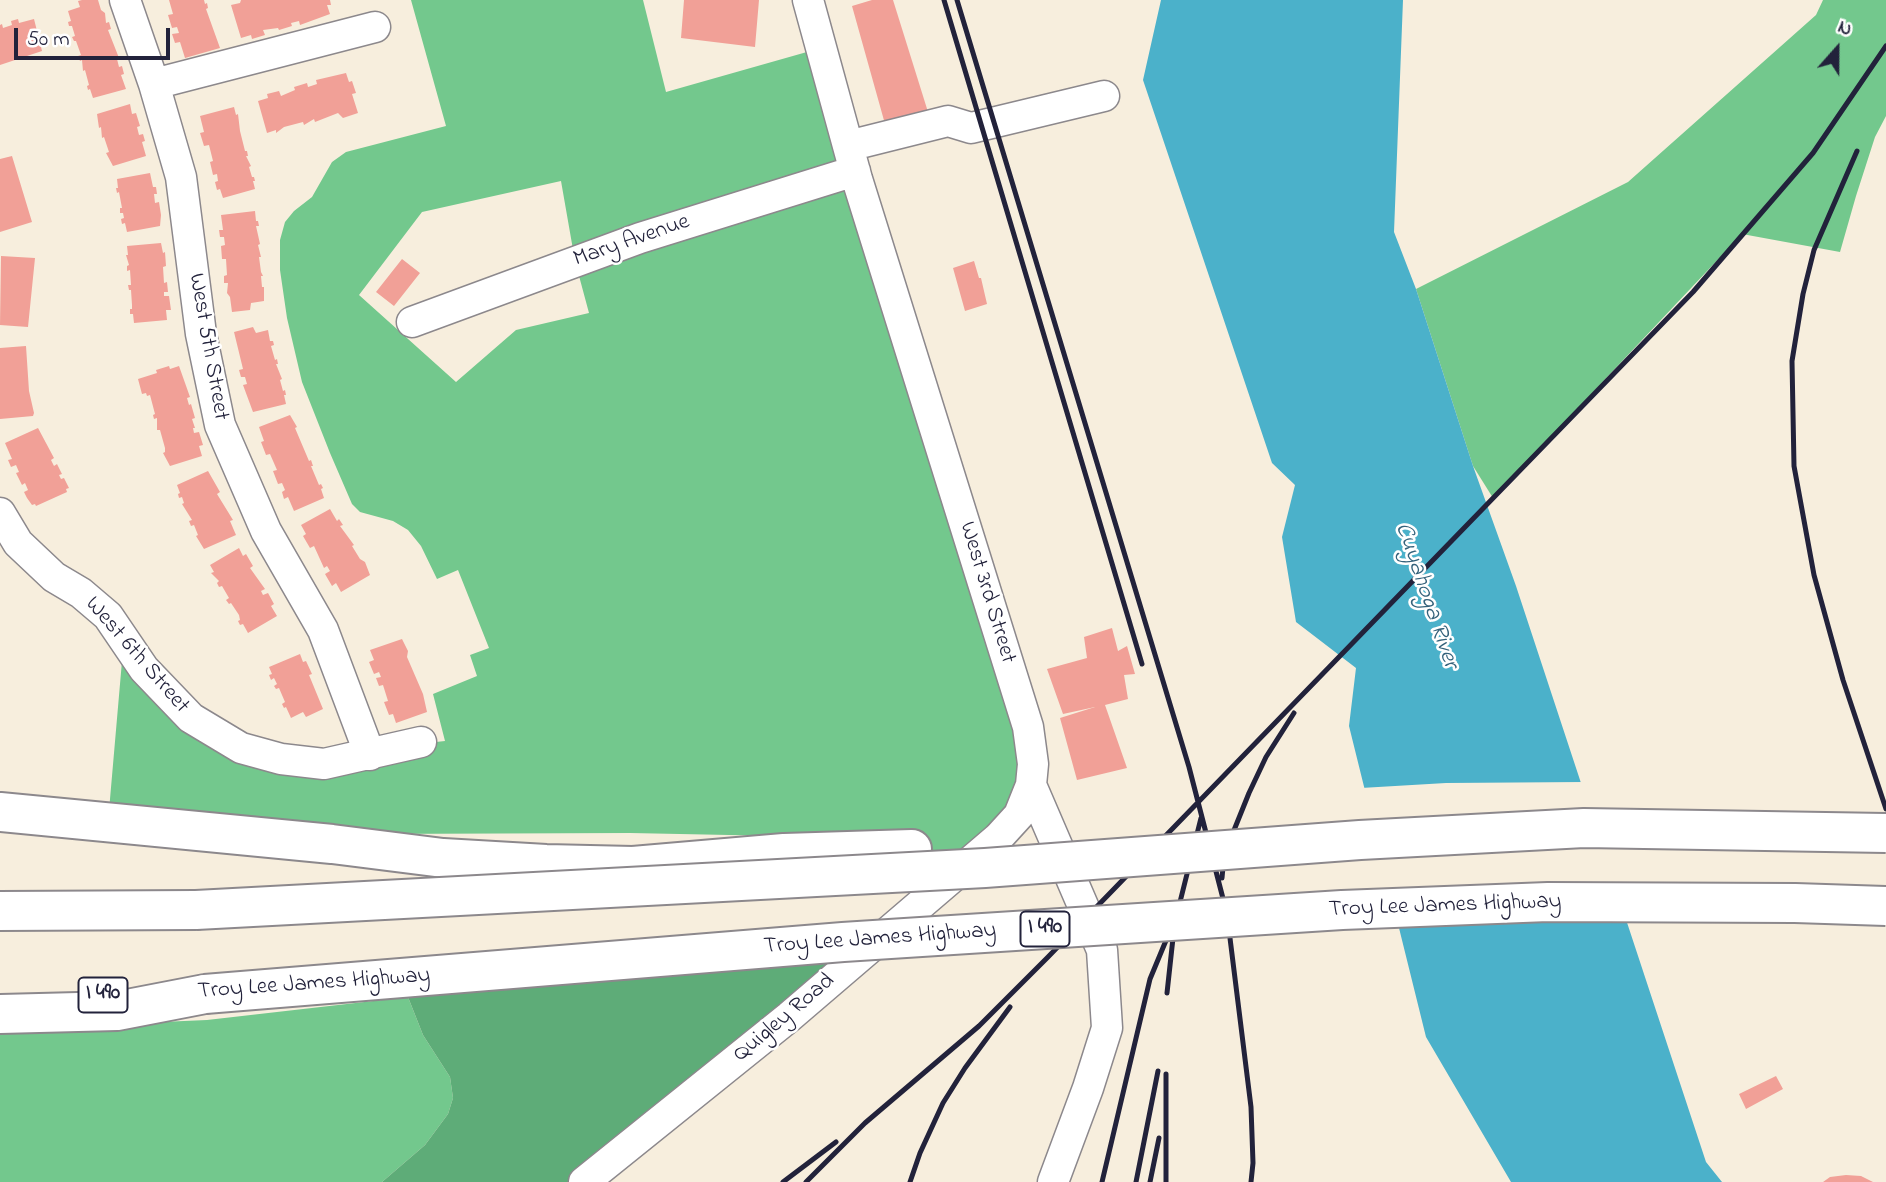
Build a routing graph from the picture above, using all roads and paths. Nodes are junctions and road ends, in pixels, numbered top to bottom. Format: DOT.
graph roads {
  1 [pos="125,0"];
  2 [pos="808,0"];
  3 [pos="375,27"];
  4 [pos="154,84"];
  5 [pos="1104,96"];
  6 [pos="852,159"];
  7 [pos="412,322"];
  8 [pos="0,513"];
  9 [pos="421,742"];
  10 [pos="370,755"];
  11 [pos="1031,785"];
  12 [pos="0,812"];
  13 [pos="1886,833"];
  14 [pos="985,868"];
  15 [pos="1886,906"];
  16 [pos="0,911"];
  17 [pos="205,994"];
  18 [pos="0,995"];
  19 [pos="0,1014"];
  20 [pos="584,1182"];
  21 [pos="1053,1182"];
  1 -- 4 [label="street, West 5th Street"];
  2 -- 6 [label="street, West 3rd Street"];
  3 -- 4 [label="street"];
  4 -- 10 [label="street, West 5th Street"];
  5 -- 6 [label="street, Mary Avenue"];
  6 -- 7 [label="street, Mary Avenue"];
  6 -- 11 [label="street, West 3rd Street"];
  8 -- 10 [label="street, West 6th Street"];
  9 -- 10 [label="street, West 6th Street"];
  11 -- 20 [label="street, Quigley Road"];
  11 -- 21 [label="street, West 3rd Street"];
  12 -- 14 [label="highway"];
  13 -- 14 [label="highway, bridge"];
  14 -- 16 [label="highway, bridge"];
  15 -- 17 [label="highway, Troy Lee James Highway / I 490, bridge"];
  17 -- 18 [label="highway, Troy Lee James Highway / I 490"];
  17 -- 19 [label="highway"];
}
